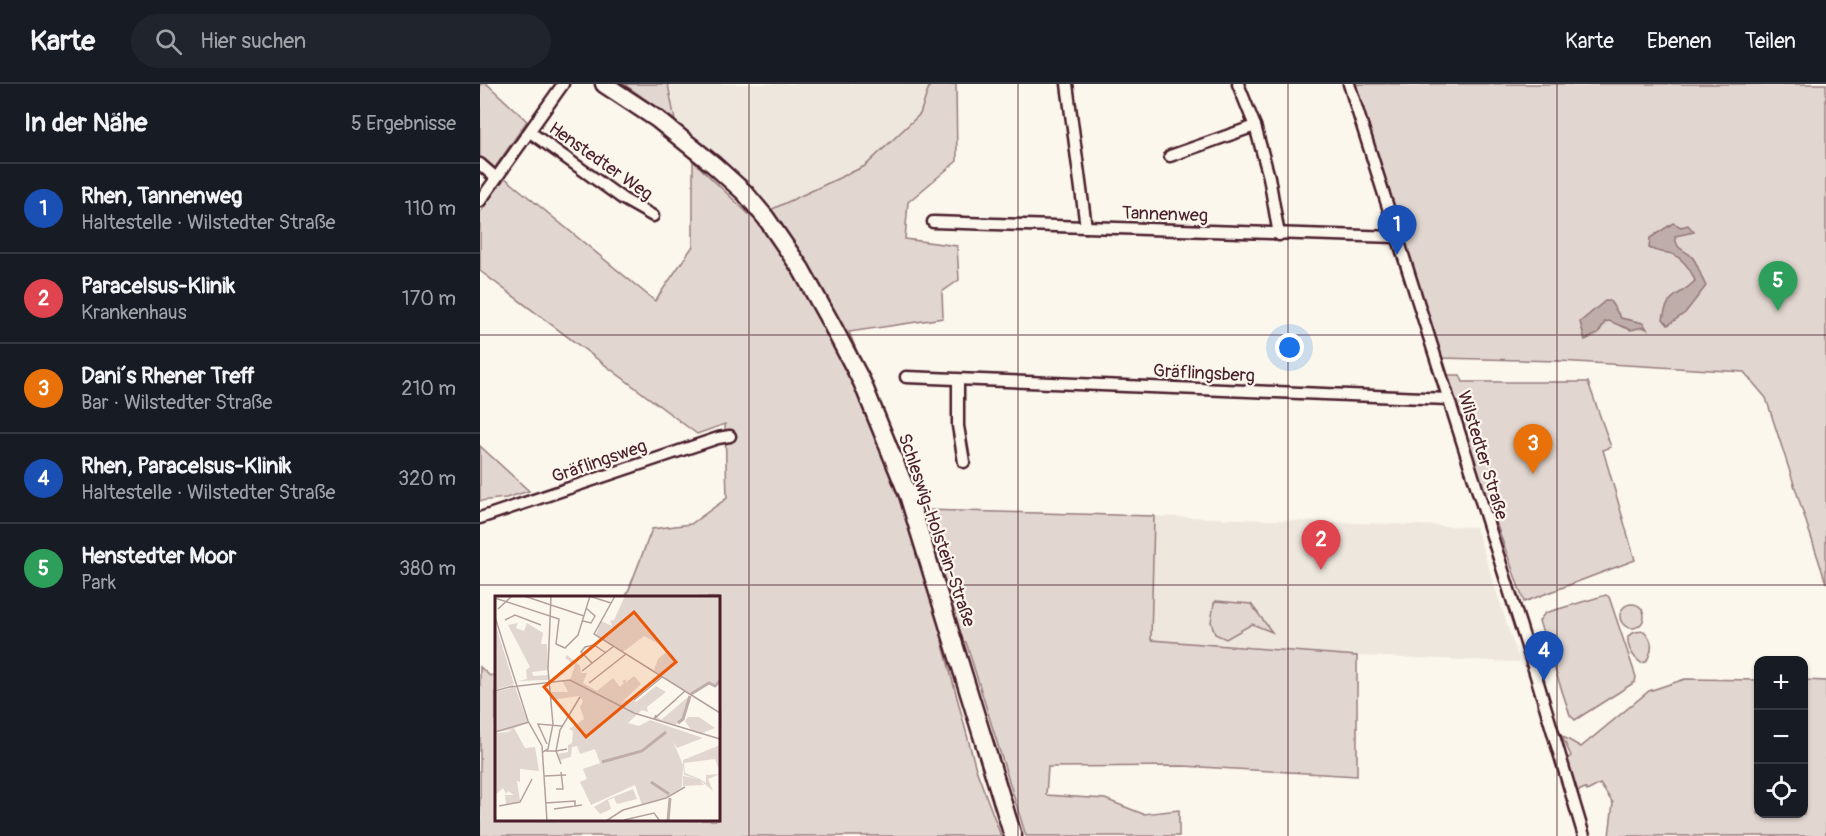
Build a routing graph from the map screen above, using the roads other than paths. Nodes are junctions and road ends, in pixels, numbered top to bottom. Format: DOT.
graph roads {
  1 [pos="563,84"];
  2 [pos="604,84"];
  3 [pos="1067,84"];
  4 [pos="1238,84"];
  5 [pos="1349,84"];
  6 [pos="1255,126"];
  7 [pos="530,132"];
  8 [pos="1170,156"];
  9 [pos="480,164"];
  10 [pos="496,178"];
  11 [pos="480,201"];
  12 [pos="653,216"];
  13 [pos="933,222"];
  14 [pos="1086,227"];
  15 [pos="1279,234"];
  16 [pos="1396,237"];
  17 [pos="906,377"];
  18 [pos="958,380"];
  19 [pos="1448,399"];
  20 [pos="730,436"];
  21 [pos="964,462"];
  22 [pos="480,518"];
  23 [pos="1013,836"];
  24 [pos="1584,836"];
  1 -- 7 [label="street, Henstedter Weg"];
  2 -- 23 [label="main road, Schleswig-Holstein-Straße"];
  3 -- 14 [label="street"];
  4 -- 6 [label="street"];
  5 -- 16 [label="street, Wilstedter Straße"];
  6 -- 8 [label="street"];
  6 -- 15 [label="street"];
  7 -- 10 [label="street, Henstedter Weg"];
  7 -- 12 [label="street, Henstedter Weg"];
  9 -- 10 [label="street"];
  10 -- 11 [label="street, Henstedter Weg"];
  13 -- 14 [label="street, Tannenweg"];
  14 -- 15 [label="street, Tannenweg"];
  15 -- 16 [label="street, Tannenweg"];
  16 -- 19 [label="street, Wilstedter Straße"];
  17 -- 18 [label="street, Gräflingsberg"];
  18 -- 19 [label="street, Gräflingsberg"];
  18 -- 21 [label="street"];
  19 -- 24 [label="street, Wilstedter Straße"];
  20 -- 22 [label="street, Gräflingsweg"];
}
